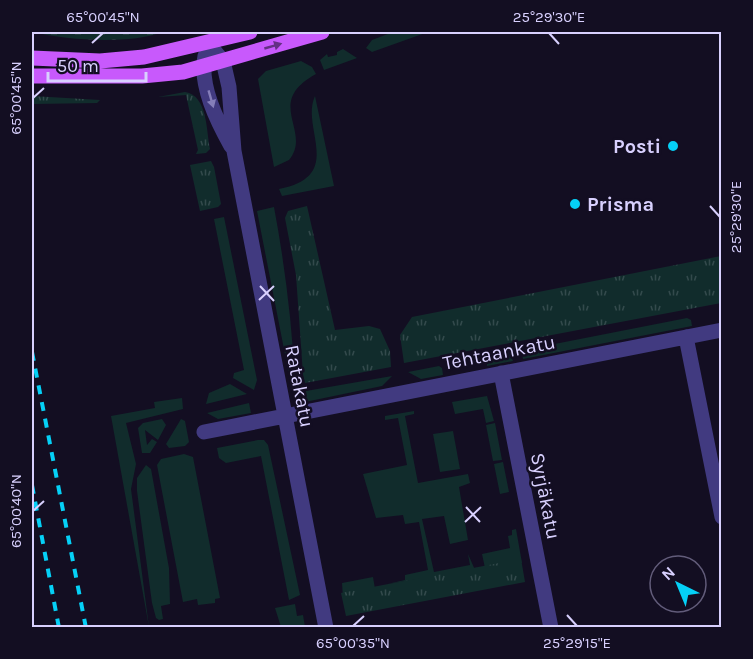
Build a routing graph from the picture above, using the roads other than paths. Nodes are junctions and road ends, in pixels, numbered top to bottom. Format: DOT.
graph roads {
  1 [pos="250,32"];
  2 [pos="322,32"];
  3 [pos="208,43"];
  4 [pos="32,58"];
  5 [pos="223,61"];
  6 [pos="203,66"];
  7 [pos="32,76"];
  8 [pos="234,151"];
  9 [pos="722,330"];
  10 [pos="686,337"];
  11 [pos="501,373"];
  12 [pos="284,416"];
  13 [pos="204,432"];
  14 [pos="722,517"];
  15 [pos="326,627"];
  16 [pos="551,627"];
  1 -- 3 [label="main road"];
  5 -- 2 [label="main road, one-way"];
  3 -- 4 [label="main road"];
  3 -- 5 [label="street, Ratakatu"];
  3 -- 6 [label="street, Ratakatu"];
  5 -- 6 [label="main road"];
  5 -- 8 [label="street, Ratakatu"];
  6 -- 7 [label="main road"];
  6 -- 8 [label="street, Ratakatu, one-way"];
  8 -- 12 [label="street, Ratakatu"];
  9 -- 10 [label="street, Tehtaankatu"];
  10 -- 11 [label="street, Tehtaankatu"];
  10 -- 14 [label="street"];
  11 -- 12 [label="street, Tehtaankatu"];
  11 -- 16 [label="street, Syrjäkatu"];
  12 -- 13 [label="street, Tehtaankatu"];
  12 -- 15 [label="street, Ratakatu"];
}
